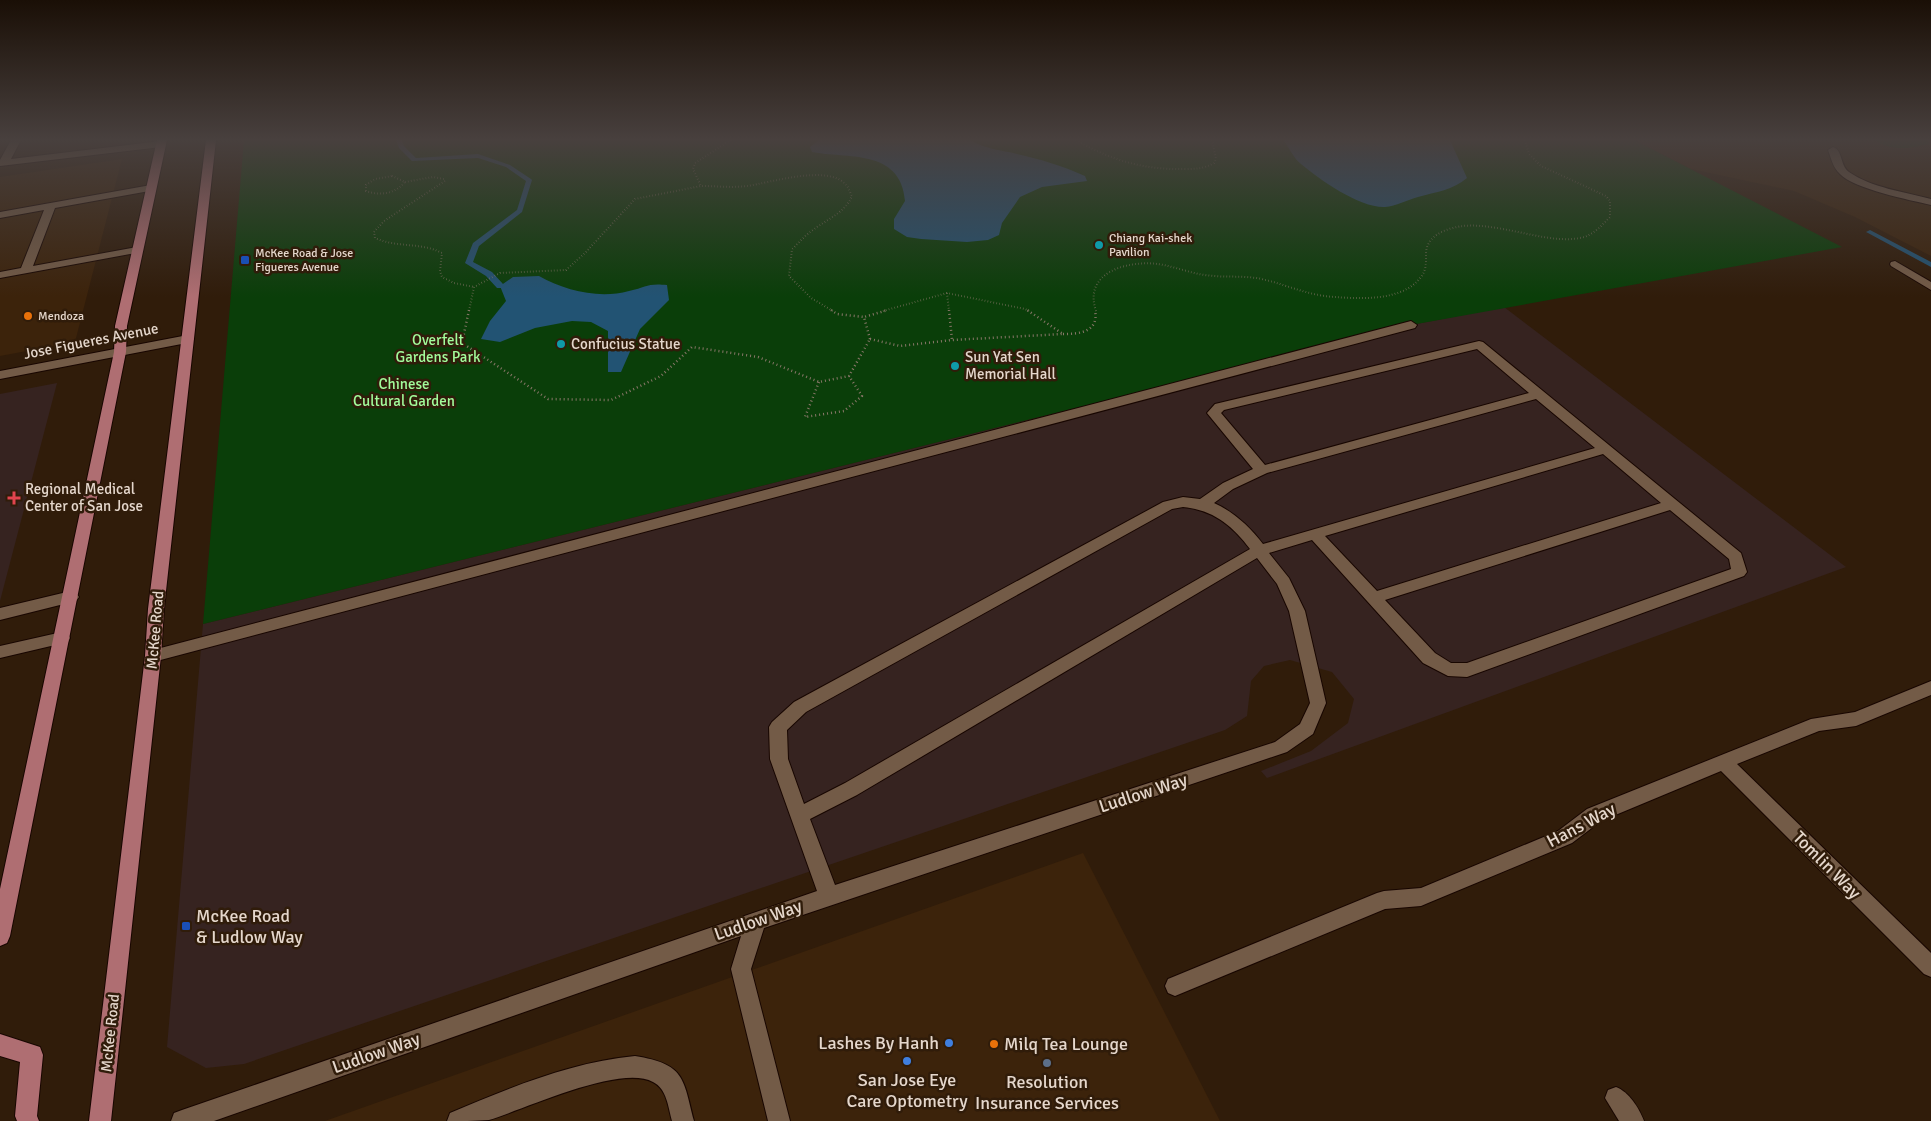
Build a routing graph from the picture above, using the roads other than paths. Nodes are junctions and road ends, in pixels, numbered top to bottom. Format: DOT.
graph roads {
  1 [pos="126,192"];
  2 [pos="150,192"];
  3 [pos="206,192"];
  4 [pos="1900,192"];
  5 [pos="1931,202"];
  6 [pos="51,205"];
  7 [pos="0,215"];
  8 [pos="137,250"];
  9 [pos="1895,264"];
  10 [pos="25,271"];
  11 [pos="0,275"];
  12 [pos="1931,287"];
  13 [pos="1411,325"];
  14 [pos="188,339"];
  15 [pos="120,352"];
  16 [pos="0,375"];
  17 [pos="1539,394"];
  18 [pos="1606,450"];
  19 [pos="1262,470"];
  20 [pos="1203,504"];
  21 [pos="1673,504"];
  22 [pos="1315,534"];
  23 [pos="1260,550"];
  24 [pos="71,596"];
  25 [pos="1374,598"];
  26 [pos="0,614"];
  27 [pos="62,638"];
  28 [pos="0,652"];
  29 [pos="154,656"];
  30 [pos="1931,688"];
  31 [pos="1723,762"];
  32 [pos="800,815"];
  33 [pos="829,896"];
  34 [pos="756,921"];
  35 [pos="0,936"];
  36 [pos="1931,967"];
  37 [pos="1175,986"];
  38 [pos="0,1045"];
  39 [pos="1616,1098"];
  40 [pos="28,1121"];
  41 [pos="100,1121"];
  42 [pos="182,1121"];
  43 [pos="458,1121"];
  44 [pos="683,1121"];
  45 [pos="779,1121"];
  46 [pos="1633,1121"];
  1 -- 6 [label="street"];
  2 -- 8 [label="main road"];
  3 -- 14 [label="main road, McKee Road"];
  4 -- 5 [label="street"];
  6 -- 7 [label="street"];
  6 -- 10 [label="street"];
  8 -- 10 [label="street"];
  8 -- 15 [label="main road"];
  9 -- 12 [label="street"];
  10 -- 11 [label="street"];
  13 -- 29 [label="street"];
  14 -- 15 [label="street, Jose Figueres Avenue"];
  14 -- 29 [label="main road, McKee Road"];
  15 -- 16 [label="street, Jose Figueres Avenue"];
  15 -- 24 [label="main road"];
  17 -- 18 [label="street"];
  17 -- 19 [label="street"];
  17 -- 19 [label="street"];
  18 -- 21 [label="street"];
  18 -- 22 [label="street"];
  19 -- 20 [label="street"];
  20 -- 23 [label="street"];
  20 -- 32 [label="street"];
  21 -- 25 [label="street"];
  21 -- 25 [label="street"];
  22 -- 23 [label="street"];
  22 -- 25 [label="street"];
  23 -- 32 [label="street"];
  23 -- 33 [label="street, Ludlow Way"];
  24 -- 26 [label="street"];
  24 -- 27 [label="main road"];
  27 -- 28 [label="street"];
  27 -- 35 [label="main road"];
  29 -- 41 [label="main road, McKee Road"];
  30 -- 31 [label="street, Hans Way"];
  31 -- 36 [label="street, Tomlin Way"];
  31 -- 37 [label="street, Hans Way"];
  32 -- 33 [label="street"];
  33 -- 34 [label="street, Ludlow Way"];
  34 -- 42 [label="street, Ludlow Way"];
  34 -- 45 [label="street"];
  38 -- 40 [label="main road"];
  39 -- 46 [label="street"];
  43 -- 44 [label="street"];
}
